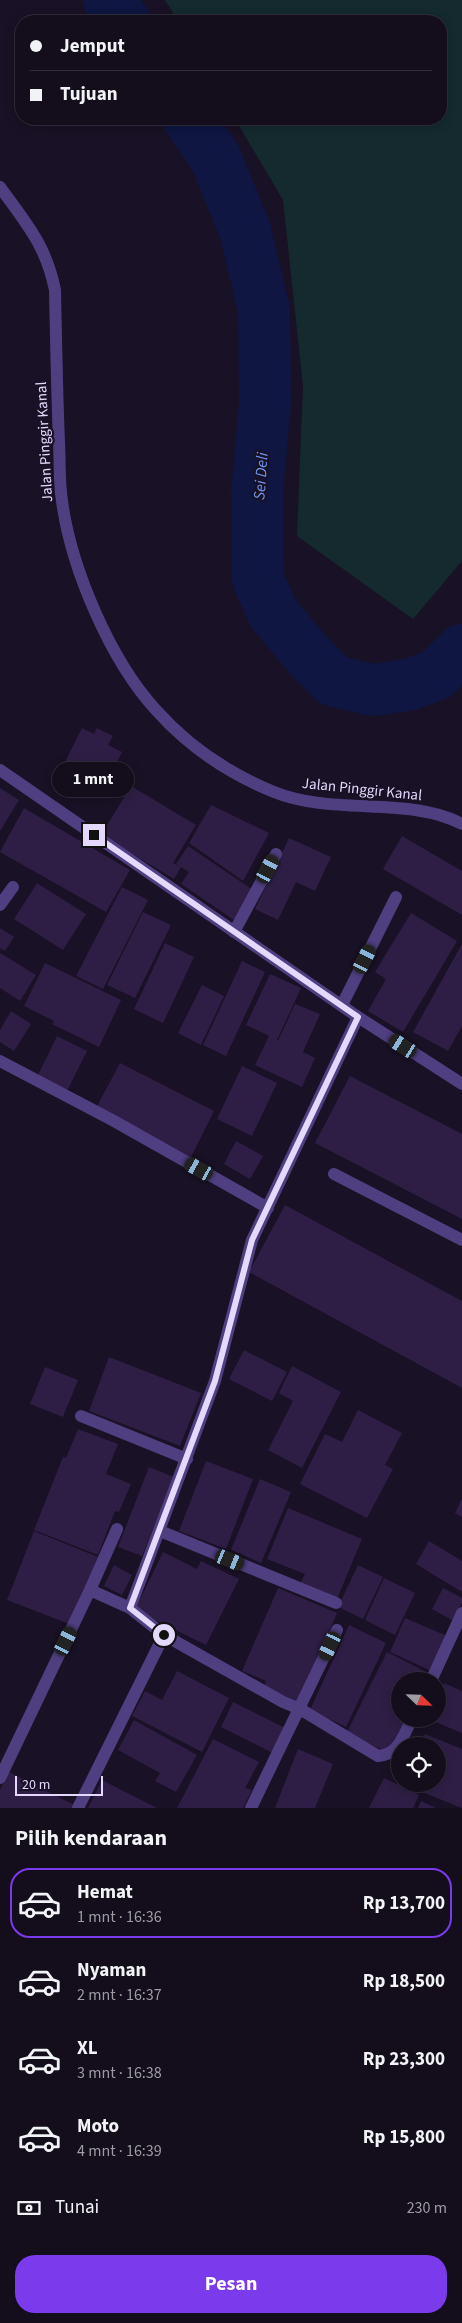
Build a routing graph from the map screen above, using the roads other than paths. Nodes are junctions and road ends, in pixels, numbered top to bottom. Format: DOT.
graph roads {
  1 [pos="0,187"];
  2 [pos="0,770"];
  3 [pos="462,824"];
  4 [pos="276,854"];
  5 [pos="12,887"];
  6 [pos="396,897"];
  7 [pos="0,905"];
  8 [pos="234,932"];
  9 [pos="342,1005"];
  10 [pos="358,1017"];
  11 [pos="0,1061"];
  12 [pos="462,1084"];
  13 [pos="334,1174"];
  14 [pos="268,1208"];
  15 [pos="462,1240"];
  16 [pos="81,1416"];
  17 [pos="187,1459"];
  18 [pos="117,1529"];
  19 [pos="160,1531"];
  20 [pos="90,1590"];
  21 [pos="336,1603"];
  22 [pos="130,1608"];
  23 [pos="462,1612"];
  24 [pos="337,1630"];
  25 [pos="164,1635"];
  26 [pos="435,1672"];
  27 [pos="300,1709"];
  28 [pos="407,1728"];
  29 [pos="0,1778"];
  30 [pos="78,1808"];
  31 [pos="251,1808"];
  1 -- 3 [label="street, Jalan Pinggir Kanal"];
  2 -- 8 [label="street"];
  4 -- 8 [label="street"];
  5 -- 7 [label="street"];
  6 -- 9 [label="street"];
  8 -- 9 [label="street"];
  9 -- 10 [label="street"];
  10 -- 12 [label="street"];
  10 -- 14 [label="street"];
  11 -- 14 [label="street"];
  13 -- 15 [label="street"];
  14 -- 17 [label="street"];
  16 -- 17 [label="street"];
  17 -- 19 [label="street"];
  18 -- 20 [label="street"];
  19 -- 21 [label="street"];
  19 -- 22 [label="street"];
  20 -- 22 [label="street"];
  20 -- 29 [label="street"];
  22 -- 25 [label="street"];
  23 -- 26 [label="street"];
  24 -- 27 [label="street"];
  25 -- 27 [label="street"];
  25 -- 30 [label="street"];
  27 -- 28 [label="street"];
  27 -- 31 [label="street"];
}
